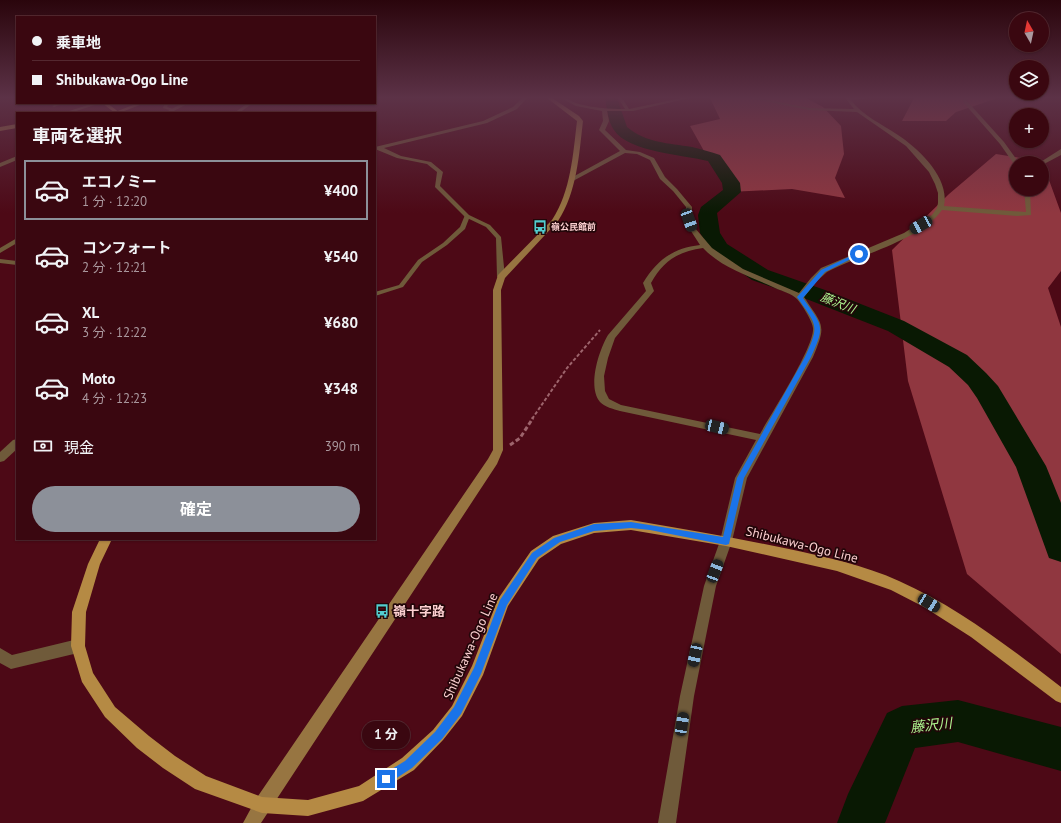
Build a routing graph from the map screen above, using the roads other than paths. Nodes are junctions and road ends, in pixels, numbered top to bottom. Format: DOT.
graph roads {
  1 [pos="426,136"];
  2 [pos="578,136"];
  3 [pos="609,136"];
  4 [pos="897,136"];
  5 [pos="996,136"];
  6 [pos="378,148"];
  7 [pos="624,151"];
  8 [pos="1061,151"];
  9 [pos="1011,156"];
  10 [pos="16,158"];
  11 [pos="1049,159"];
  12 [pos="0,165"];
  13 [pos="571,180"];
  14 [pos="1028,196"];
  15 [pos="940,208"];
  16 [pos="467,216"];
  17 [pos="16,241"];
  18 [pos="705,246"];
  19 [pos="0,251"];
  20 [pos="0,261"];
  21 [pos="16,263"];
  22 [pos="501,277"];
  23 [pos="376,294"];
  24 [pos="800,297"];
  25 [pos="763,438"];
  26 [pos="16,444"];
  27 [pos="0,458"];
  28 [pos="106,540"];
  29 [pos="726,541"];
  30 [pos="78,646"];
  31 [pos="0,655"];
  32 [pos="1061,696"];
  33 [pos="262,806"];
  34 [pos="252,823"];
  35 [pos="667,823"];
  1 -- 6 [label="street"];
  2 -- 13 [label="street"];
  3 -- 7 [label="street"];
  4 -- 15 [label="street"];
  5 -- 9 [label="street"];
  6 -- 16 [label="street"];
  7 -- 13 [label="street"];
  7 -- 18 [label="street"];
  8 -- 11 [label="street"];
  10 -- 12 [label="street"];
  13 -- 22 [label="street"];
  14 -- 15 [label="street"];
  15 -- 24 [label="street"];
  16 -- 22 [label="street"];
  16 -- 23 [label="lane"];
  17 -- 19 [label="street"];
  18 -- 24 [label="street"];
  18 -- 25 [label="street"];
  20 -- 21 [label="street"];
  22 -- 33 [label="street"];
  24 -- 25 [label="street"];
  25 -- 29 [label="street"];
  26 -- 27 [label="street"];
  28 -- 30 [label="main road, Shibukawa-Ogo Line"];
  29 -- 32 [label="main road, Shibukawa-Ogo Line"];
  29 -- 33 [label="main road, Shibukawa-Ogo Line"];
  29 -- 35 [label="street"];
  30 -- 31 [label="street"];
  30 -- 33 [label="main road, Shibukawa-Ogo Line"];
  33 -- 34 [label="street"];
}
